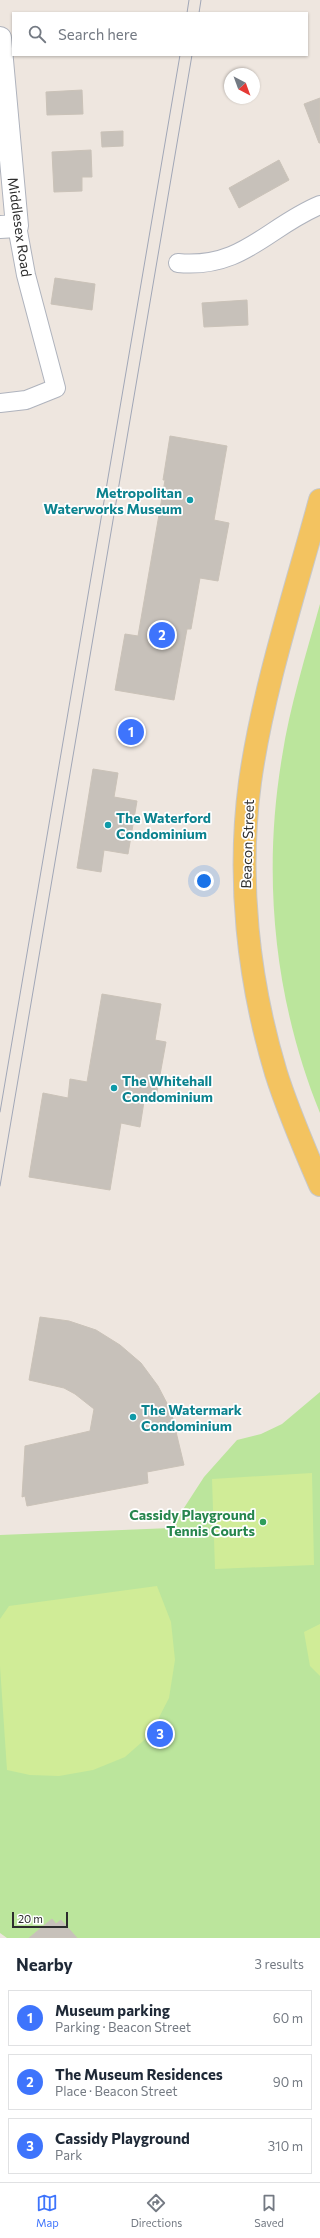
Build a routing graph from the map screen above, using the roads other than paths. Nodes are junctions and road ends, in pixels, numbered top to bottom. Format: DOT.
graph roads {
  1 [pos="0,38"];
  2 [pos="320,205"];
  3 [pos="9,226"];
  4 [pos="178,263"];
  5 [pos="0,403"];
  6 [pos="320,500"];
  7 [pos="320,1185"];
  1 -- 3 [label="street, Middlesex Road"];
  2 -- 4 [label="street"];
  3 -- 5 [label="street, Middlesex Road"];
  6 -- 7 [label="main road, Beacon Street"];
}
